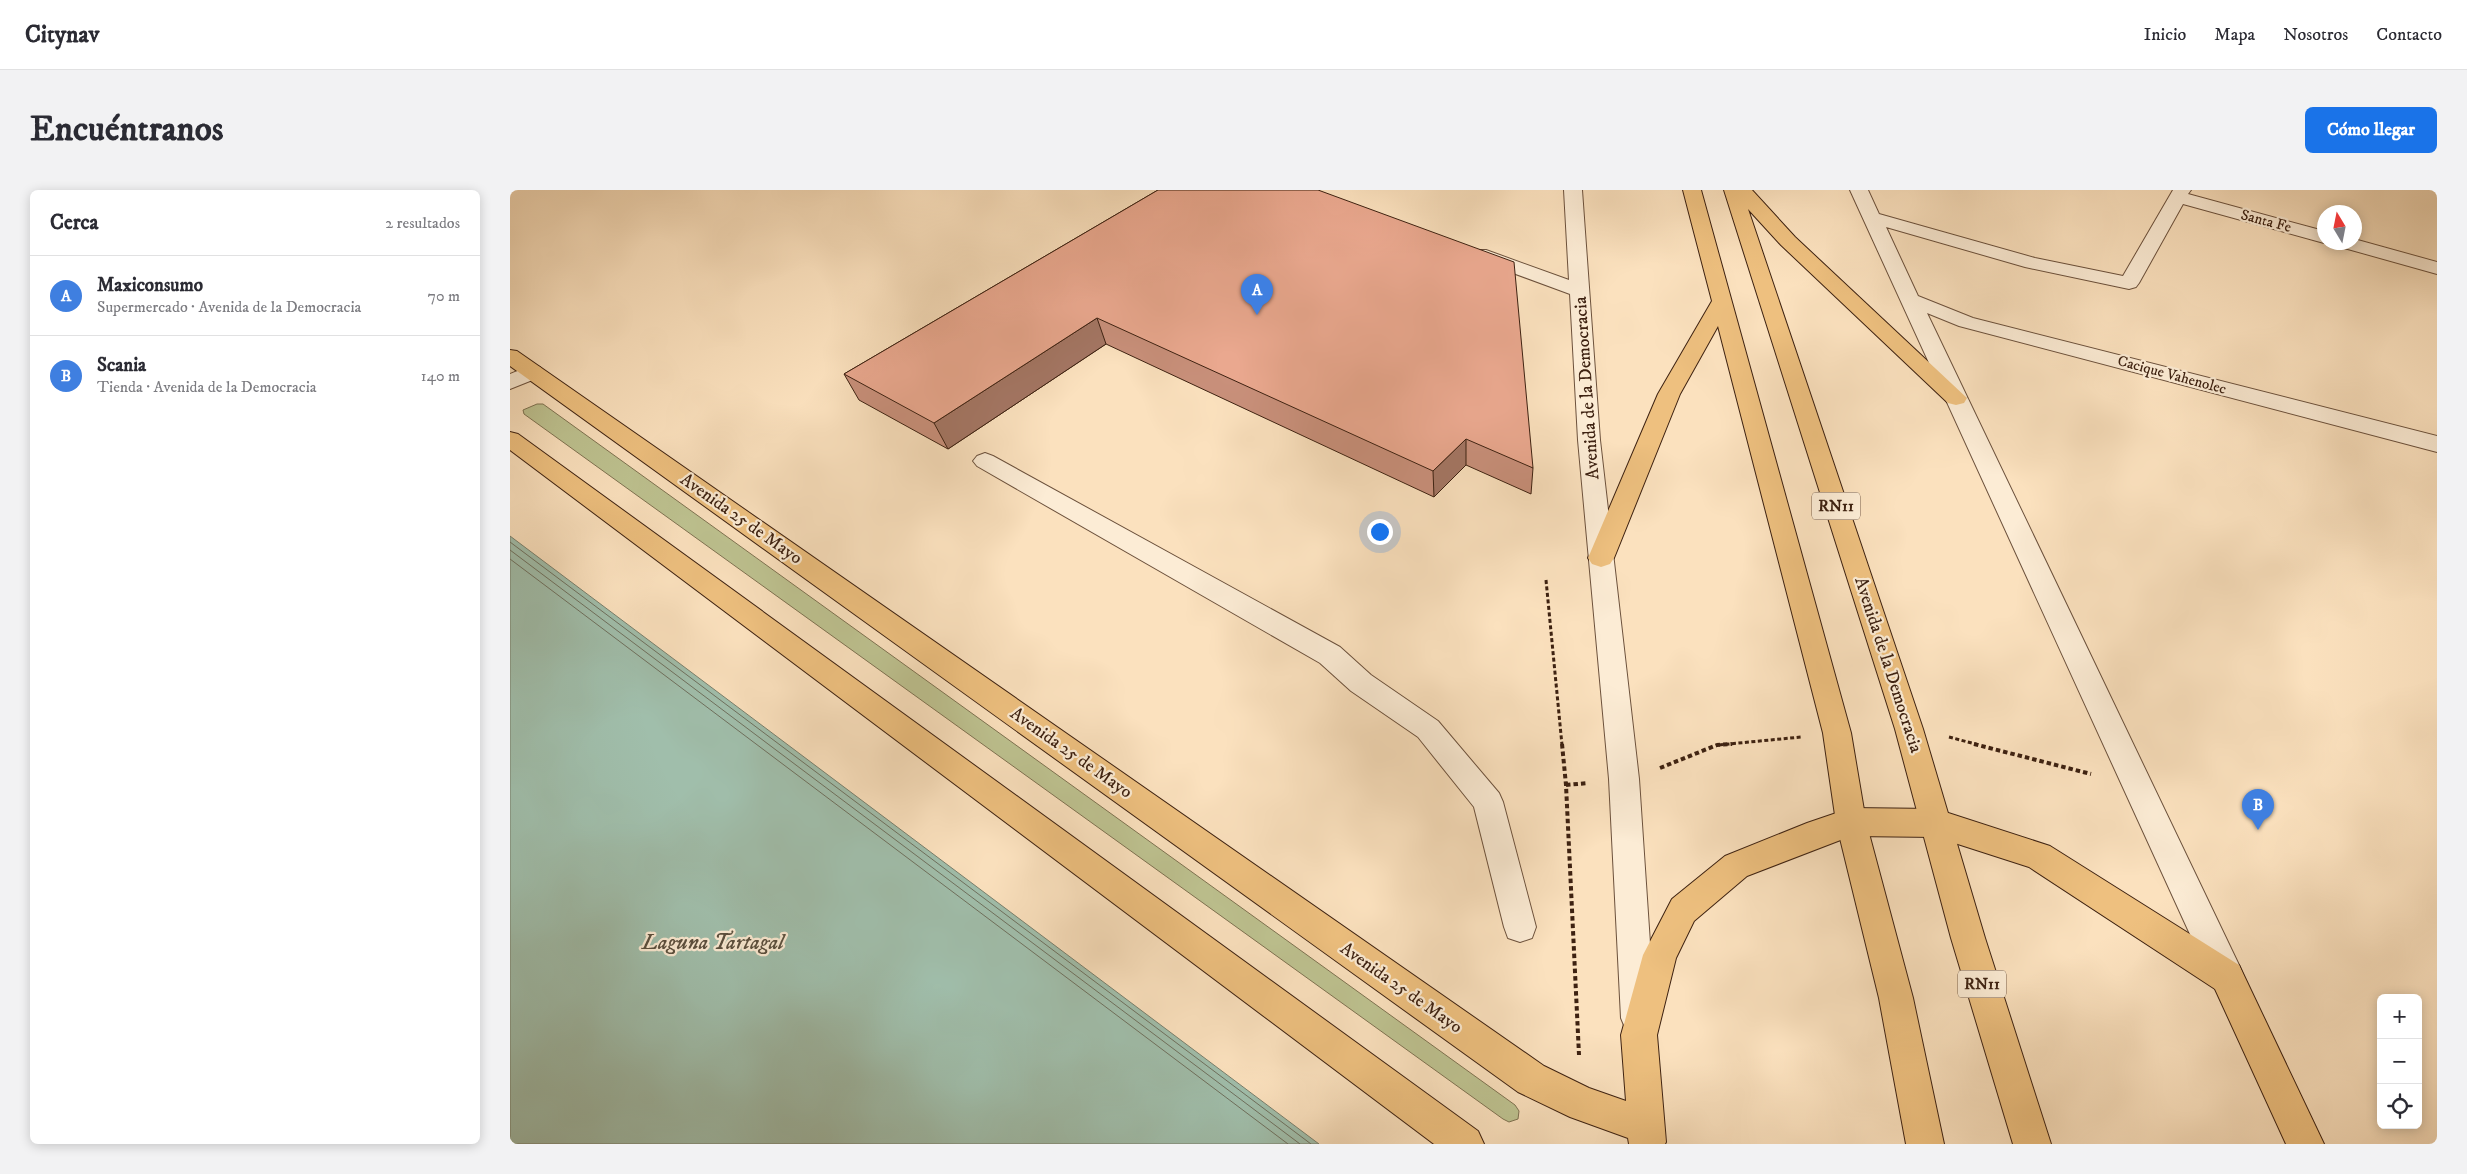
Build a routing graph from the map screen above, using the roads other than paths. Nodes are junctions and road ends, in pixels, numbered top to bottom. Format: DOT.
graph roads {
  1 [pos="1573,190"];
  2 [pos="1692,190"];
  3 [pos="1733,190"];
  4 [pos="1743,190"];
  5 [pos="1859,190"];
  6 [pos="2180,194"];
  7 [pos="1872,218"];
  8 [pos="2317,235"];
  9 [pos="2362,247"];
  10 [pos="1462,248"];
  11 [pos="2437,268"];
  12 [pos="1580,291"];
  13 [pos="1909,299"];
  14 [pos="1722,301"];
  15 [pos="517,370"];
  16 [pos="1956,398"];
  17 [pos="510,439"];
  18 [pos="2437,444"];
  19 [pos="985,461"];
  20 [pos="1601,558"];
  21 [pos="1851,822"];
  22 [pos="1936,823"];
  23 [pos="1520,927"];
  24 [pos="2227,976"];
  25 [pos="1639,1035"];
  26 [pos="1646,1135"];
  27 [pos="1465,1144"];
  28 [pos="1925,1144"];
  29 [pos="2032,1144"];
  30 [pos="2305,1144"];
  1 -- 12 [label="street, Avenida de la Democracia"];
  2 -- 14 [label="main road"];
  3 -- 22 [label="main road, Avenida de la Democracia / RN11"];
  4 -- 16 [label="main road"];
  5 -- 7 [label="street"];
  6 -- 7 [label="street"];
  6 -- 8 [label="street, Santa Fe"];
  7 -- 13 [label="street"];
  9 -- 11 [label="street"];
  10 -- 12 [label="street"];
  12 -- 20 [label="street, Avenida de la Democracia"];
  13 -- 16 [label="street"];
  13 -- 18 [label="street, Cacique Vahenolec"];
  14 -- 20 [label="main road"];
  14 -- 21 [label="main road"];
  15 -- 26 [label="main road, Avenida 25 de Mayo"];
  16 -- 24 [label="street"];
  17 -- 27 [label="main road"];
  19 -- 23 [label="street"];
  20 -- 25 [label="street, Avenida de la Democracia"];
  21 -- 22 [label="main road"];
  21 -- 25 [label="main road"];
  21 -- 28 [label="main road"];
  22 -- 24 [label="main road"];
  22 -- 29 [label="main road, Avenida de la Democracia / RN11"];
  24 -- 30 [label="main road"];
  25 -- 26 [label="main road"];
}
